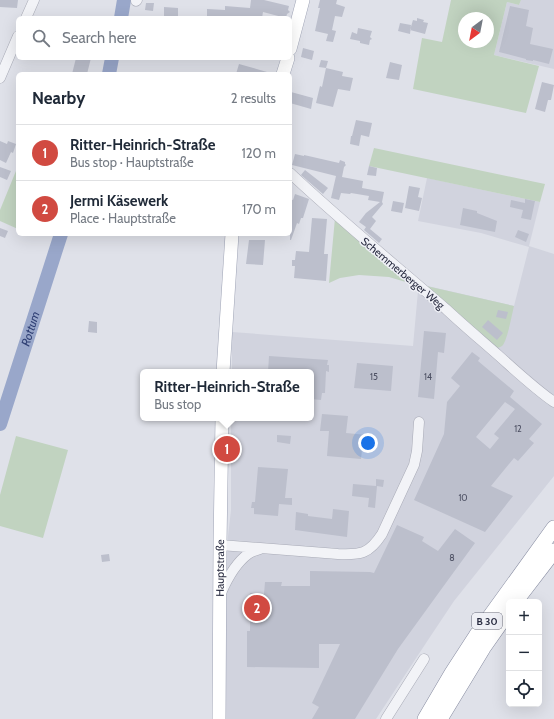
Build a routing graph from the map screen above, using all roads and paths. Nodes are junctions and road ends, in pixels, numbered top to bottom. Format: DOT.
graph roads {
  1 [pos="34,0"];
  2 [pos="303,0"];
  3 [pos="27,16"];
  4 [pos="16,41"];
  5 [pos="292,41"];
  6 [pos="287,60"];
  7 [pos="284,72"];
  8 [pos="0,78"];
  9 [pos="292,175"];
  10 [pos="232,236"];
  11 [pos="223,369"];
  12 [pos="554,402"];
  13 [pos="222,421"];
  14 [pos="419,422"];
  15 [pos="554,528"];
  16 [pos="220,545"];
  17 [pos="262,548"];
  18 [pos="554,551"];
  19 [pos="219,597"];
  20 [pos="518,599"];
  21 [pos="506,615"];
  22 [pos="424,660"];
  23 [pos="219,719"];
  24 [pos="386,719"];
  25 [pos="425,719"];
  26 [pos="440,719"];
  1 -- 3 [label="street"];
  2 -- 5 [label="main road"];
  4 -- 8 [label="street"];
  6 -- 7 [label="main road"];
  9 -- 12 [label="street, Schemmerberger Weg"];
  10 -- 11 [label="main road"];
  13 -- 16 [label="main road, Hauptstraße"];
  14 -- 17 [label="street"];
  15 -- 25 [label="highway, B 30"];
  16 -- 17 [label="street"];
  16 -- 19 [label="main road, Hauptstraße"];
  17 -- 19 [label="street"];
  18 -- 20 [label="highway"];
  19 -- 23 [label="main road, Hauptstraße"];
  21 -- 26 [label="highway, B 30"];
  22 -- 24 [label="street"];
}
